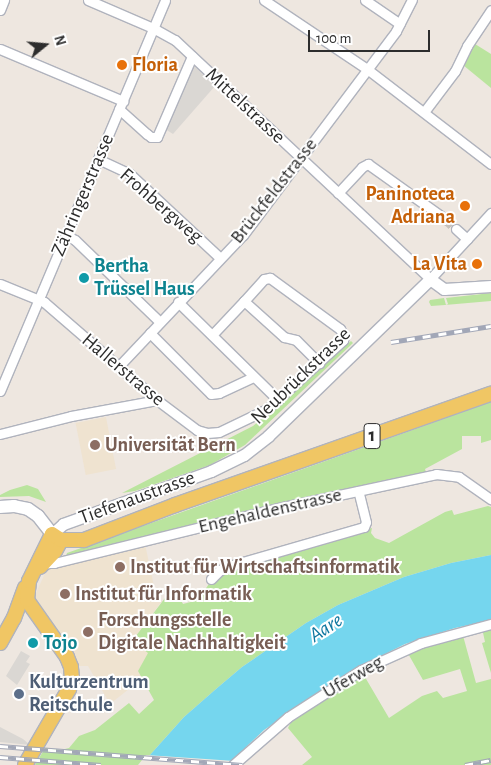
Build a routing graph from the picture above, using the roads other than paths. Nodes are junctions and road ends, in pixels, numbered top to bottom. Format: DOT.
graph roads {
  1 [pos="4,0"];
  2 [pos="88,0"];
  3 [pos="165,0"];
  4 [pos="264,0"];
  5 [pos="365,0"];
  6 [pos="412,0"];
  7 [pos="0,10"];
  8 [pos="489,16"];
  9 [pos="400,24"];
  10 [pos="153,28"];
  11 [pos="0,49"];
  12 [pos="192,56"];
  13 [pos="367,70"];
  14 [pos="121,105"];
  15 [pos="424,112"];
  16 [pos="300,158"];
  17 [pos="98,159"];
  18 [pos="491,164"];
  19 [pos="338,193"];
  20 [pos="491,213"];
  21 [pos="445,220"];
  22 [pos="456,229"];
  23 [pos="66,235"];
  24 [pos="466,239"];
  25 [pos="220,258"];
  26 [pos="430,279"];
  27 [pos="0,284"];
  28 [pos="491,286"];
  29 [pos="38,300"];
  30 [pos="244,301"];
  31 [pos="178,302"];
  32 [pos="160,322"];
  33 [pos="150,332"];
  34 [pos="212,335"];
  35 [pos="319,363"];
  36 [pos="118,367"];
  37 [pos="254,377"];
  38 [pos="0,391"];
  39 [pos="491,394"];
  40 [pos="157,400"];
  41 [pos="278,400"];
  42 [pos="0,434"];
  43 [pos="358,490"];
  44 [pos="491,499"];
  45 [pos="0,507"];
  46 [pos="56,537"];
  47 [pos="42,560"];
  48 [pos="31,577"];
  49 [pos="211,579"];
  50 [pos="33,610"];
  51 [pos="14,618"];
  52 [pos="491,624"];
  53 [pos="0,643"];
  54 [pos="25,765"];
  55 [pos="233,765"];
  1 -- 7 [label="street"];
  2 -- 10 [label="street, Mittelstrasse"];
  3 -- 10 [label="street, Zähringerstrasse"];
  4 -- 13 [label="street"];
  5 -- 9 [label="street"];
  6 -- 9 [label="street, Brückfeldstrasse"];
  8 -- 15 [label="street"];
  9 -- 13 [label="street, Brückfeldstrasse"];
  10 -- 12 [label="street, Mittelstrasse"];
  10 -- 14 [label="street, Zähringerstrasse"];
  11 -- 14 [label="street"];
  12 -- 14 [label="street"];
  12 -- 16 [label="street, Mittelstrasse"];
  13 -- 15 [label="street"];
  13 -- 16 [label="street, Brückfeldstrasse"];
  14 -- 17 [label="street, Zähringerstrasse"];
  15 -- 18 [label="street"];
  16 -- 19 [label="street, Mittelstrasse"];
  16 -- 25 [label="street, Brückfeldstrasse"];
  17 -- 23 [label="street, Zähringerstrasse"];
  17 -- 25 [label="street, Frohbergweg"];
  19 -- 21 [label="street"];
  19 -- 26 [label="street, Mittelstrasse"];
  20 -- 24 [label="street, Neubrückstrasse"];
  22 -- 24 [label="street"];
  23 -- 29 [label="street, Zähringerstrasse"];
  23 -- 32 [label="street"];
  24 -- 26 [label="street, Neubrückstrasse"];
  25 -- 31 [label="street, Brückfeldstrasse"];
  26 -- 28 [label="street"];
  26 -- 46 [label="street, Neubrückstrasse"];
  27 -- 29 [label="street, Hallerstrasse"];
  29 -- 36 [label="street, Hallerstrasse"];
  29 -- 38 [label="street, Zähringerstrasse"];
  30 -- 34 [label="street"];
  30 -- 35 [label="street"];
  30 -- 35 [label="street, Hallerstrasse"];
  31 -- 32 [label="street, Brückfeldstrasse"];
  31 -- 34 [label="street"];
  32 -- 33 [label="street, Brückfeldstrasse"];
  33 -- 36 [label="street, Brückfeldstrasse"];
  33 -- 37 [label="street"];
  34 -- 37 [label="street"];
  35 -- 41 [label="street, Hallerstrasse"];
  36 -- 40 [label="street, Hallerstrasse"];
  37 -- 41 [label="street"];
  39 -- 46 [label="main road, Tiefenaustrasse / 1"];
  40 -- 41 [label="street, Hallerstrasse"];
  40 -- 42 [label="street"];
  43 -- 44 [label="street, Engehaldenstrasse"];
  43 -- 47 [label="street, Engehaldenstrasse"];
  43 -- 49 [label="street"];
  45 -- 46 [label="main road"];
  46 -- 47 [label="main road"];
  47 -- 48 [label="main road"];
  48 -- 50 [label="main road"];
  48 -- 51 [label="main road"];
  50 -- 51 [label="main road"];
  50 -- 54 [label="main road"];
  51 -- 53 [label="main road"];
  52 -- 55 [label="street, Uferweg"];
}
